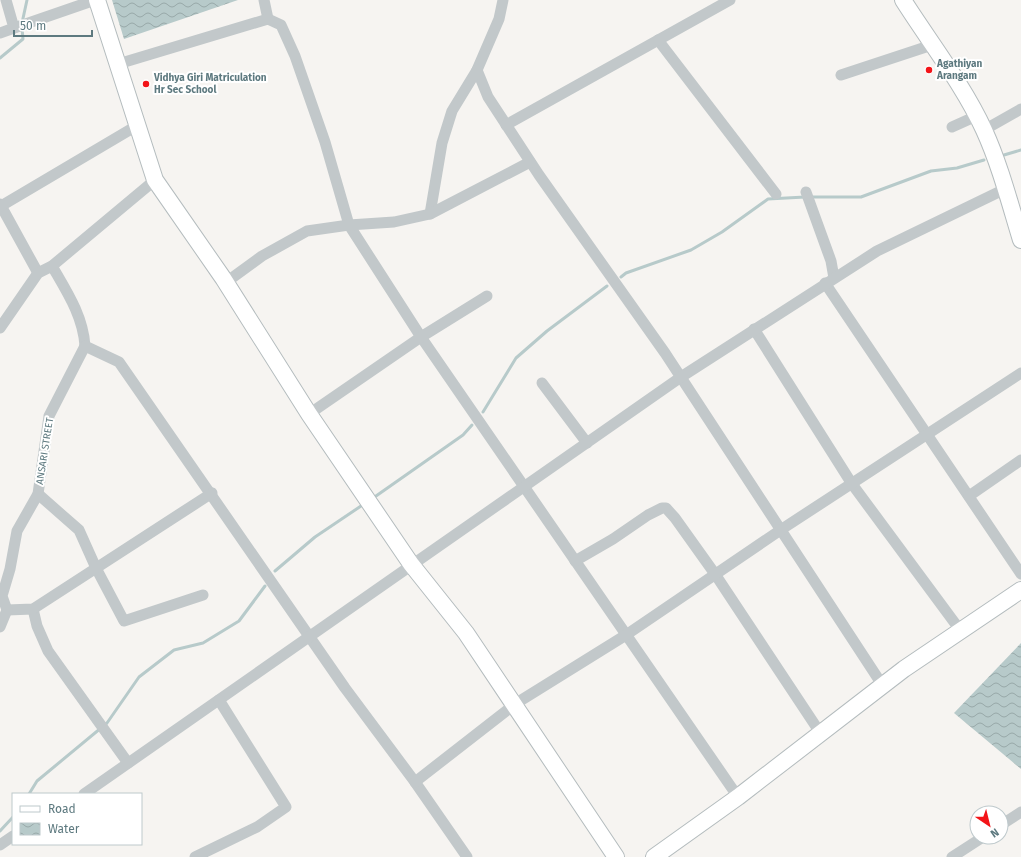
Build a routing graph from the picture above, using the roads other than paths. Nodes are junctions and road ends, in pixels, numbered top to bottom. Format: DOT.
graph roads {
  1 [pos="6,0"];
  2 [pos="96,0"];
  3 [pos="264,0"];
  4 [pos="503,0"];
  5 [pos="730,0"];
  6 [pos="903,0"];
  7 [pos="268,19"];
  8 [pos="14,28"];
  9 [pos="0,33"];
  10 [pos="658,40"];
  11 [pos="932,45"];
  12 [pos="118,64"];
  13 [pos="477,70"];
  14 [pos="841,75"];
  15 [pos="1021,109"];
  16 [pos="138,125"];
  17 [pos="506,125"];
  18 [pos="981,125"];
  19 [pos="952,127"];
  20 [pos="530,162"];
  21 [pos="155,180"];
  22 [pos="1005,189"];
  23 [pos="806,192"];
  24 [pos="776,194"];
  25 [pos="1,205"];
  26 [pos="430,214"];
  27 [pos="349,225"];
  28 [pos="1021,240"];
  29 [pos="52,266"];
  30 [pos="38,273"];
  31 [pos="830,280"];
  32 [pos="225,283"];
  33 [pos="487,296"];
  34 [pos="0,328"];
  35 [pos="754,329"];
  36 [pos="421,337"];
  37 [pos="85,346"];
  38 [pos="1021,373"];
  39 [pos="681,377"];
  40 [pos="542,383"];
  41 [pos="309,414"];
  42 [pos="927,434"];
  43 [pos="587,443"];
  44 [pos="1021,460"];
  45 [pos="852,484"];
  46 [pos="525,487"];
  47 [pos="38,494"];
  48 [pos="211,494"];
  49 [pos="969,496"];
  50 [pos="782,530"];
  51 [pos="575,560"];
  52 [pos="411,564"];
  53 [pos="96,568"];
  54 [pos="715,574"];
  55 [pos="1021,574"];
  56 [pos="1021,590"];
  57 [pos="1,594"];
  58 [pos="203,595"];
  59 [pos="33,609"];
  60 [pos="7,610"];
  61 [pos="0,627"];
  62 [pos="960,630"];
  63 [pos="626,635"];
  64 [pos="310,636"];
  65 [pos="883,686"];
  66 [pos="219,700"];
  67 [pos="515,704"];
  68 [pos="821,734"];
  69 [pos="128,763"];
  70 [pos="415,782"];
  71 [pos="85,793"];
  72 [pos="738,797"];
  73 [pos="1021,812"];
  74 [pos="1009,820"];
  75 [pos="12,837"];
  76 [pos="0,845"];
  77 [pos="971,845"];
  78 [pos="955,856"];
  79 [pos="195,857"];
  80 [pos="467,857"];
  81 [pos="616,857"];
  82 [pos="654,857"];
  1 -- 8 [label="street"];
  2 -- 8 [label="street"];
  2 -- 12 [label="street"];
  3 -- 7 [label="street"];
  4 -- 13 [label="street"];
  5 -- 10 [label="street"];
  6 -- 11 [label="street"];
  7 -- 12 [label="street"];
  7 -- 27 [label="street"];
  8 -- 9 [label="street"];
  10 -- 17 [label="street"];
  10 -- 24 [label="street"];
  11 -- 14 [label="street"];
  11 -- 18 [label="street"];
  12 -- 16 [label="street"];
  13 -- 17 [label="street"];
  13 -- 26 [label="street"];
  15 -- 18 [label="street"];
  16 -- 21 [label="street"];
  16 -- 25 [label="street"];
  17 -- 20 [label="street"];
  18 -- 19 [label="street"];
  18 -- 22 [label="street"];
  20 -- 26 [label="street"];
  20 -- 39 [label="street"];
  21 -- 29 [label="street"];
  21 -- 32 [label="street"];
  22 -- 28 [label="street"];
  22 -- 31 [label="street"];
  23 -- 31 [label="street"];
  25 -- 30 [label="street"];
  26 -- 27 [label="street"];
  27 -- 32 [label="street"];
  27 -- 36 [label="street"];
  29 -- 30 [label="street"];
  29 -- 37 [label="street"];
  30 -- 34 [label="street"];
  31 -- 35 [label="street"];
  31 -- 42 [label="street"];
  32 -- 41 [label="street"];
  33 -- 36 [label="street"];
  35 -- 39 [label="street"];
  35 -- 45 [label="street"];
  36 -- 41 [label="street"];
  36 -- 46 [label="street"];
  37 -- 47 [label="street, ANSARI STREET"];
  37 -- 48 [label="street"];
  38 -- 42 [label="street"];
  39 -- 43 [label="street"];
  39 -- 50 [label="street"];
  40 -- 43 [label="street"];
  41 -- 52 [label="street"];
  42 -- 45 [label="street"];
  42 -- 49 [label="street"];
  43 -- 46 [label="street"];
  44 -- 49 [label="street"];
  45 -- 50 [label="street"];
  45 -- 62 [label="street"];
  46 -- 51 [label="street"];
  46 -- 52 [label="street"];
  47 -- 53 [label="street"];
  47 -- 57 [label="street, ANSARI STREET"];
  48 -- 53 [label="street"];
  48 -- 64 [label="street"];
  49 -- 55 [label="street"];
  50 -- 54 [label="street"];
  50 -- 65 [label="street"];
  51 -- 54 [label="street"];
  51 -- 63 [label="street"];
  52 -- 64 [label="street"];
  52 -- 67 [label="street"];
  53 -- 58 [label="street"];
  53 -- 59 [label="street"];
  54 -- 63 [label="street"];
  54 -- 68 [label="street"];
  56 -- 62 [label="street"];
  57 -- 60 [label="street, ANSARI STREET"];
  59 -- 60 [label="street"];
  59 -- 69 [label="street"];
  60 -- 61 [label="street"];
  62 -- 65 [label="street"];
  63 -- 67 [label="street"];
  63 -- 72 [label="street"];
  64 -- 66 [label="street"];
  64 -- 70 [label="street"];
  65 -- 68 [label="street"];
  66 -- 69 [label="street"];
  66 -- 79 [label="street"];
  67 -- 70 [label="street"];
  67 -- 81 [label="street"];
  68 -- 72 [label="street"];
  69 -- 71 [label="street"];
  70 -- 80 [label="street"];
  72 -- 82 [label="street"];
  73 -- 74 [label="street"];
  75 -- 76 [label="street"];
  77 -- 78 [label="street"];
}
